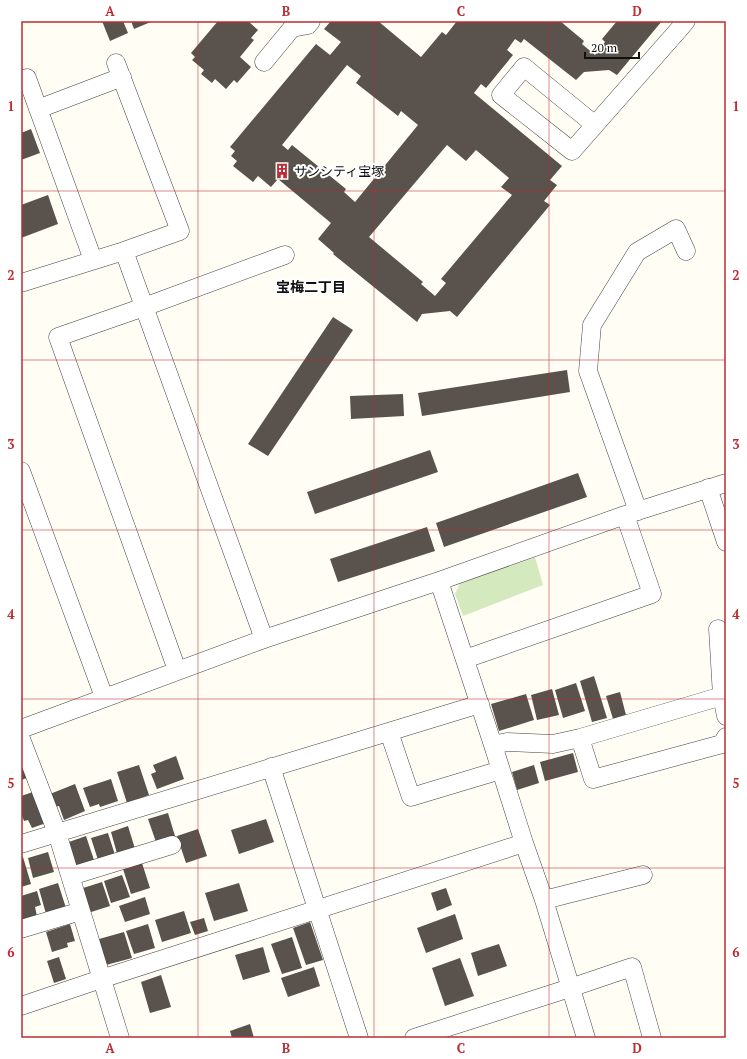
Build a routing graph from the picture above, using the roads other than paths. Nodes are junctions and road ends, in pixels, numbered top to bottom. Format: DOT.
graph roads {
  1 [pos="311,21"];
  2 [pos="686,21"];
  3 [pos="264,62"];
  4 [pos="21,80"];
  5 [pos="38,109"];
  6 [pos="595,125"];
  7 [pos="124,251"];
  8 [pos="686,251"];
  9 [pos="285,256"];
  10 [pos="93,260"];
  11 [pos="21,283"];
  12 [pos="144,308"];
  13 [pos="22,477"];
  14 [pos="726,483"];
  15 [pos="708,488"];
  16 [pos="631,513"];
  17 [pos="726,542"];
  18 [pos="439,581"];
  19 [pos="718,630"];
  20 [pos="264,639"];
  21 [pos="465,659"];
  22 [pos="177,670"];
  23 [pos="722,696"];
  24 [pos="104,697"];
  25 [pos="480,704"];
  26 [pos="726,716"];
  27 [pos="21,729"];
  28 [pos="389,732"];
  29 [pos="726,737"];
  30 [pos="580,738"];
  31 [pos="21,739"];
  32 [pos="493,745"];
  33 [pos="271,767"];
  34 [pos="501,770"];
  35 [pos="57,833"];
  36 [pos="524,843"];
  37 [pos="21,844"];
  38 [pos="172,846"];
  39 [pos="643,875"];
  40 [pos="71,876"];
  41 [pos="544,900"];
  42 [pos="318,909"];
  43 [pos="81,911"];
  44 [pos="21,929"];
  45 [pos="101,979"];
  46 [pos="570,988"];
  47 [pos="21,1006"];
  48 [pos="424,1036"];
  49 [pos="116,1037"];
  50 [pos="359,1038"];
  51 [pos="586,1038"];
  52 [pos="652,1038"];
  1 -- 3 [label="street"];
  2 -- 6 [label="street"];
  4 -- 5 [label="street"];
  5 -- 7 [label="street"];
  5 -- 10 [label="street"];
  6 -- 6 [label="street"];
  7 -- 10 [label="street"];
  7 -- 12 [label="street"];
  8 -- 16 [label="street"];
  9 -- 12 [label="street"];
  10 -- 11 [label="street"];
  12 -- 20 [label="street"];
  12 -- 22 [label="street"];
  13 -- 24 [label="street"];
  14 -- 15 [label="street"];
  15 -- 16 [label="street"];
  15 -- 17 [label="street"];
  16 -- 18 [label="street"];
  16 -- 21 [label="street"];
  18 -- 20 [label="street"];
  18 -- 21 [label="street"];
  19 -- 23 [label="street"];
  20 -- 22 [label="street"];
  21 -- 25 [label="street"];
  22 -- 24 [label="street"];
  23 -- 26 [label="street"];
  23 -- 30 [label="street"];
  24 -- 27 [label="street"];
  25 -- 28 [label="street"];
  25 -- 32 [label="street"];
  28 -- 33 [label="street"];
  28 -- 34 [label="street"];
  29 -- 30 [label="street"];
  30 -- 32 [label="street"];
  31 -- 35 [label="street"];
  32 -- 34 [label="street"];
  33 -- 35 [label="street"];
  33 -- 42 [label="street"];
  34 -- 36 [label="street"];
  35 -- 37 [label="street"];
  35 -- 40 [label="street"];
  36 -- 41 [label="street"];
  36 -- 42 [label="street"];
  38 -- 40 [label="street"];
  39 -- 41 [label="street"];
  40 -- 43 [label="street"];
  41 -- 46 [label="street"];
  42 -- 45 [label="street"];
  42 -- 50 [label="street"];
  43 -- 44 [label="street"];
  43 -- 45 [label="street"];
  45 -- 47 [label="street"];
  45 -- 49 [label="street"];
  46 -- 48 [label="street"];
  46 -- 51 [label="street"];
  46 -- 52 [label="street"];
}
